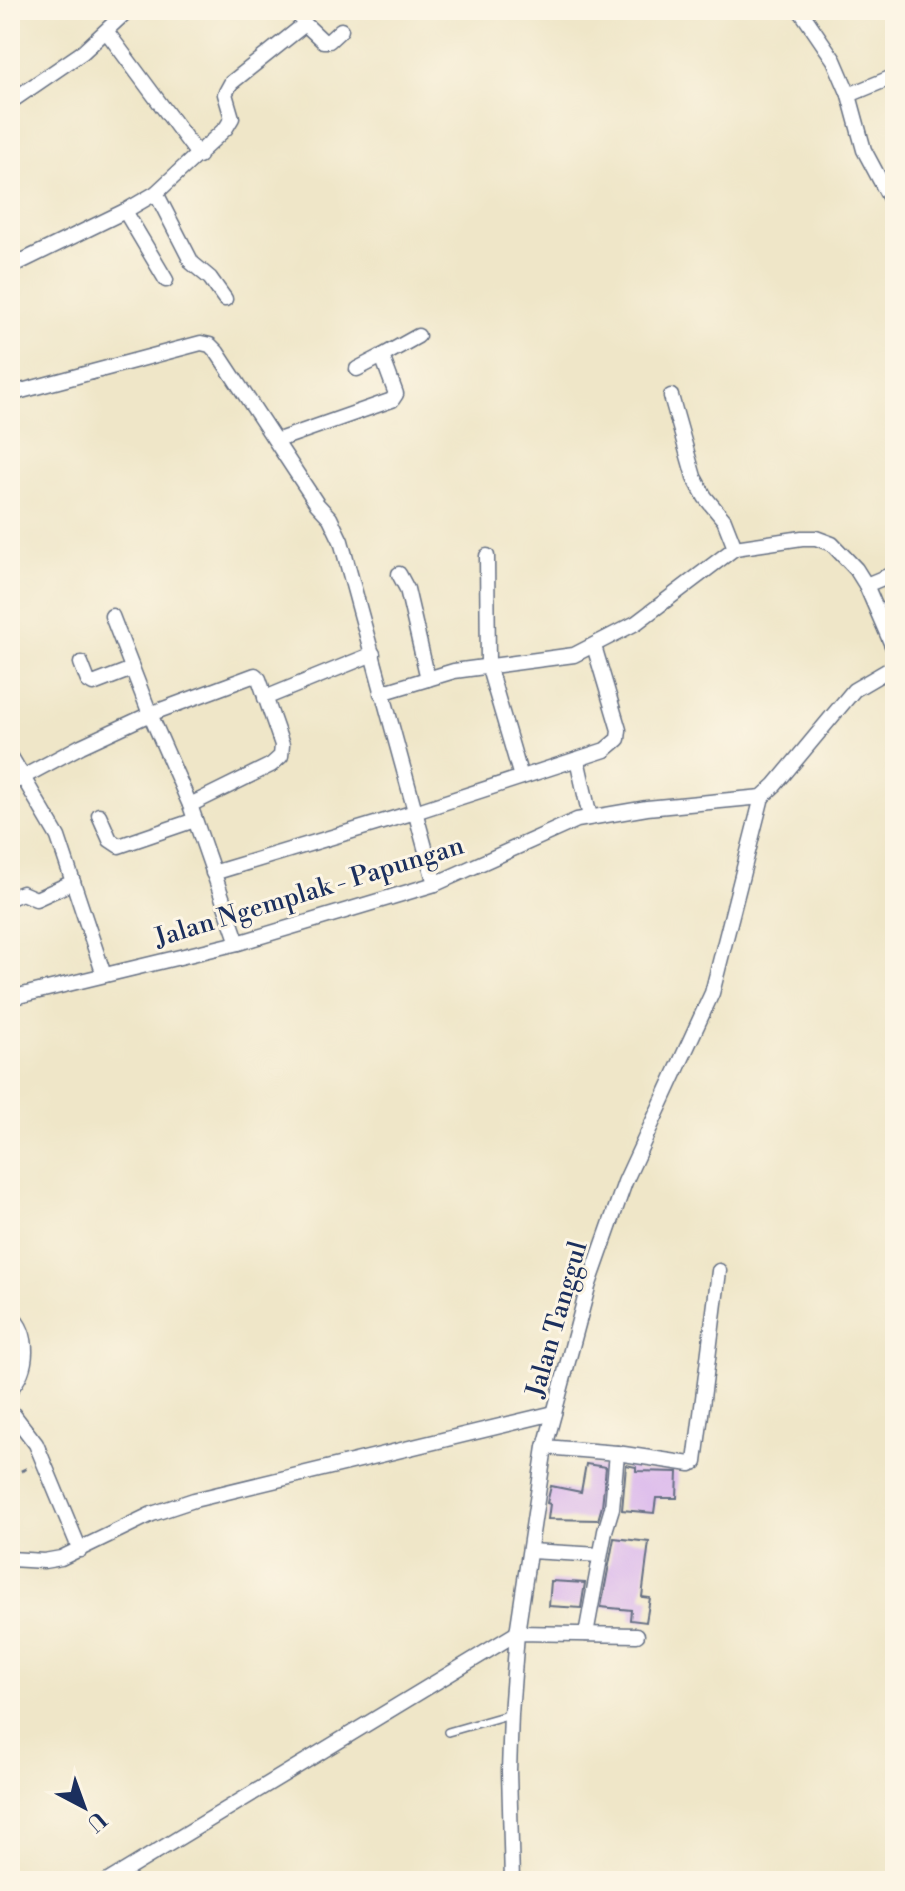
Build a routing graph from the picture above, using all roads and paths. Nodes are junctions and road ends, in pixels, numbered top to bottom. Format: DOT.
graph roads {
  1 [pos="128,10"];
  2 [pos="296,10"];
  3 [pos="800,10"];
  4 [pos="305,24"];
  5 [pos="341,30"];
  6 [pos="107,32"];
  7 [pos="894,78"];
  8 [pos="849,95"];
  9 [pos="10,102"];
  10 [pos="199,156"];
  11 [pos="156,193"];
  12 [pos="895,208"];
  13 [pos="125,211"];
  14 [pos="10,267"];
  15 [pos="166,280"];
  16 [pos="225,299"];
  17 [pos="418,336"];
  18 [pos="382,356"];
  19 [pos="357,369"];
  20 [pos="10,394"];
  21 [pos="671,396"];
  22 [pos="278,440"];
  23 [pos="735,548"];
  24 [pos="487,556"];
  25 [pos="895,573"];
  26 [pos="399,574"];
  27 [pos="866,585"];
  28 [pos="112,616"];
  29 [pos="594,646"];
  30 [pos="895,652"];
  31 [pos="373,654"];
  32 [pos="81,663"];
  33 [pos="488,665"];
  34 [pos="895,666"];
  35 [pos="132,669"];
  36 [pos="428,679"];
  37 [pos="381,693"];
  38 [pos="265,698"];
  39 [pos="150,714"];
  40 [pos="10,755"];
  41 [pos="577,759"];
  42 [pos="521,777"];
  43 [pos="17,780"];
  44 [pos="762,797"];
  45 [pos="193,812"];
  46 [pos="415,812"];
  47 [pos="99,815"];
  48 [pos="590,817"];
  49 [pos="213,873"];
  50 [pos="73,882"];
  51 [pos="435,884"];
  52 [pos="10,898"];
  53 [pos="238,943"];
  54 [pos="104,975"];
  55 [pos="13,993"];
  56 [pos="719,1271"];
  57 [pos="10,1315"];
  58 [pos="10,1389"];
  59 [pos="10,1410"];
  60 [pos="554,1413"];
  61 [pos="545,1447"];
  62 [pos="617,1453"];
  63 [pos="43,1461"];
  64 [pos="10,1476"];
  65 [pos="80,1550"];
  66 [pos="530,1551"];
  67 [pos="600,1555"];
  68 [pos="10,1559"];
  69 [pos="517,1633"];
  70 [pos="586,1634"];
  71 [pos="637,1635"];
  72 [pos="511,1714"];
  73 [pos="448,1732"];
  74 [pos="108,1881"];
  75 [pos="512,1881"];
  1 -- 6 [label="street"];
  2 -- 4 [label="street"];
  3 -- 8 [label="street"];
  4 -- 5 [label="street"];
  4 -- 10 [label="street"];
  6 -- 9 [label="street"];
  6 -- 10 [label="street"];
  7 -- 8 [label="street"];
  8 -- 12 [label="street"];
  10 -- 11 [label="street"];
  11 -- 13 [label="street"];
  11 -- 16 [label="street"];
  13 -- 14 [label="street"];
  13 -- 15 [label="street"];
  17 -- 18 [label="street"];
  18 -- 19 [label="street"];
  18 -- 22 [label="street"];
  20 -- 22 [label="street"];
  21 -- 23 [label="street"];
  22 -- 31 [label="street"];
  23 -- 27 [label="street"];
  23 -- 29 [label="street"];
  24 -- 33 [label="street"];
  25 -- 27 [label="street"];
  26 -- 36 [label="street"];
  27 -- 30 [label="street"];
  28 -- 35 [label="street"];
  29 -- 33 [label="street"];
  29 -- 41 [label="street"];
  31 -- 37 [label="street"];
  31 -- 38 [label="street"];
  32 -- 35 [label="street"];
  33 -- 36 [label="street"];
  33 -- 42 [label="street"];
  34 -- 44 [label="street"];
  35 -- 39 [label="street"];
  36 -- 37 [label="street"];
  37 -- 46 [label="street"];
  38 -- 39 [label="street"];
  38 -- 45 [label="street"];
  39 -- 43 [label="street"];
  39 -- 45 [label="street"];
  40 -- 43 [label="street"];
  41 -- 42 [label="street"];
  41 -- 48 [label="street"];
  42 -- 46 [label="street"];
  43 -- 50 [label="street"];
  44 -- 48 [label="street, Jalan Ngemplak - Papungan"];
  44 -- 60 [label="street, Jalan Tanggul"];
  45 -- 47 [label="street"];
  45 -- 49 [label="street"];
  46 -- 49 [label="street"];
  46 -- 51 [label="street"];
  48 -- 51 [label="street, Jalan Ngemplak - Papungan"];
  49 -- 53 [label="street"];
  50 -- 52 [label="street"];
  50 -- 54 [label="street"];
  51 -- 53 [label="street, Jalan Ngemplak - Papungan"];
  53 -- 54 [label="street, Jalan Ngemplak - Papungan"];
  54 -- 55 [label="street, Jalan Ngemplak - Papungan"];
  56 -- 62 [label="street"];
  57 -- 58 [label="street"];
  59 -- 63 [label="street"];
  60 -- 61 [label="street, Jalan Tanggul"];
  60 -- 65 [label="street"];
  61 -- 62 [label="street"];
  61 -- 66 [label="street, Jalan Tanggul"];
  62 -- 67 [label="street"];
  63 -- 64 [label="path"];
  63 -- 65 [label="street"];
  65 -- 68 [label="street"];
  66 -- 67 [label="street"];
  66 -- 69 [label="street, Jalan Tanggul"];
  67 -- 70 [label="street"];
  69 -- 70 [label="street"];
  69 -- 72 [label="street, Jalan Tanggul"];
  69 -- 74 [label="street"];
  70 -- 71 [label="street"];
  72 -- 73 [label="lane"];
  72 -- 75 [label="street, Jalan Tanggul"];
}
